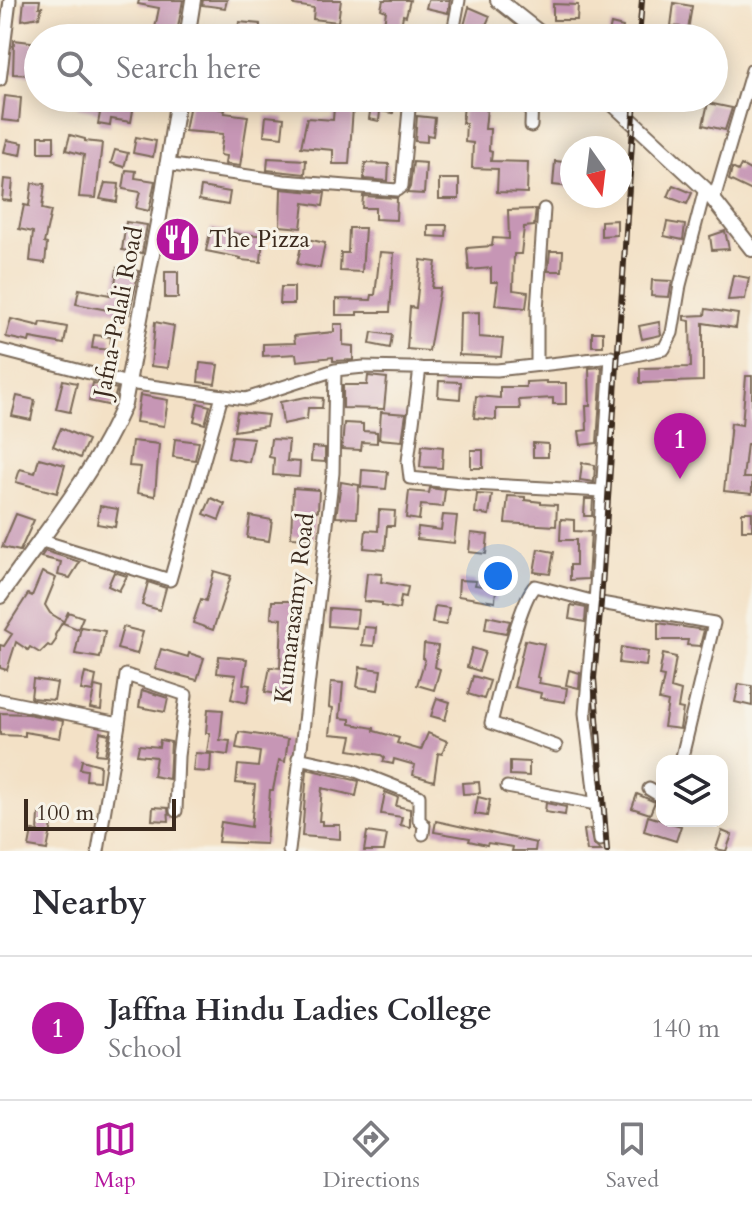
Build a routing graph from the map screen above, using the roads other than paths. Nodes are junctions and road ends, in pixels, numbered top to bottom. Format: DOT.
graph roads {
  1 [pos="10,0"];
  2 [pos="193,0"];
  3 [pos="459,0"];
  4 [pos="498,0"];
  5 [pos="189,24"];
  6 [pos="455,24"];
  7 [pos="524,24"];
  8 [pos="752,70"];
  9 [pos="0,80"];
  10 [pos="175,112"];
  11 [pos="409,112"];
  12 [pos="532,112"];
  13 [pos="622,112"];
  14 [pos="531,126"];
  15 [pos="166,164"];
  16 [pos="709,194"];
  17 [pos="544,209"];
  18 [pos="752,249"];
  19 [pos="0,350"];
  20 [pos="611,357"];
  21 [pos="537,365"];
  22 [pos="420,368"];
  23 [pos="335,370"];
  24 [pos="128,383"];
  25 [pos="222,396"];
  26 [pos="602,491"];
  27 [pos="39,540"];
  28 [pos="0,596"];
  29 [pos="595,602"];
  30 [pos="0,700"];
  31 [pos="119,724"];
  32 [pos="556,746"];
  33 [pos="682,755"];
  34 [pos="298,758"];
  35 [pos="507,787"];
  36 [pos="649,789"];
  37 [pos="656,793"];
  38 [pos="596,804"];
  39 [pos="176,811"];
  40 [pos="423,834"];
  41 [pos="600,840"];
  42 [pos="98,851"];
  43 [pos="289,851"];
  1 -- 9 [label="street"];
  2 -- 5 [label="main road"];
  3 -- 6 [label="street"];
  4 -- 7 [label="main road"];
  8 -- 16 [label="street"];
  10 -- 15 [label="main road, Jafna-Palali Road"];
  11 -- 15 [label="street"];
  12 -- 14 [label="street"];
  13 -- 16 [label="main road"];
  15 -- 24 [label="main road, Jafna-Palali Road"];
  16 -- 18 [label="main road"];
  16 -- 20 [label="street"];
  17 -- 21 [label="street"];
  19 -- 24 [label="street"];
  20 -- 21 [label="street"];
  20 -- 26 [label="street"];
  21 -- 22 [label="street"];
  22 -- 23 [label="street"];
  22 -- 26 [label="street"];
  23 -- 25 [label="street"];
  23 -- 34 [label="street, Kumarasamy Road"];
  24 -- 25 [label="street"];
  24 -- 27 [label="main road, Jafna-Palali Road"];
  25 -- 27 [label="street"];
  26 -- 29 [label="street"];
  27 -- 28 [label="main road, Jafna-Palali Road"];
  29 -- 32 [label="street"];
  29 -- 33 [label="street"];
  29 -- 38 [label="street"];
  30 -- 31 [label="street"];
  31 -- 39 [label="street"];
  31 -- 42 [label="street"];
  34 -- 40 [label="street"];
  34 -- 43 [label="street, Kumarasamy Road"];
  35 -- 38 [label="street"];
  36 -- 37 [label="street"];
  38 -- 41 [label="street"];
}
